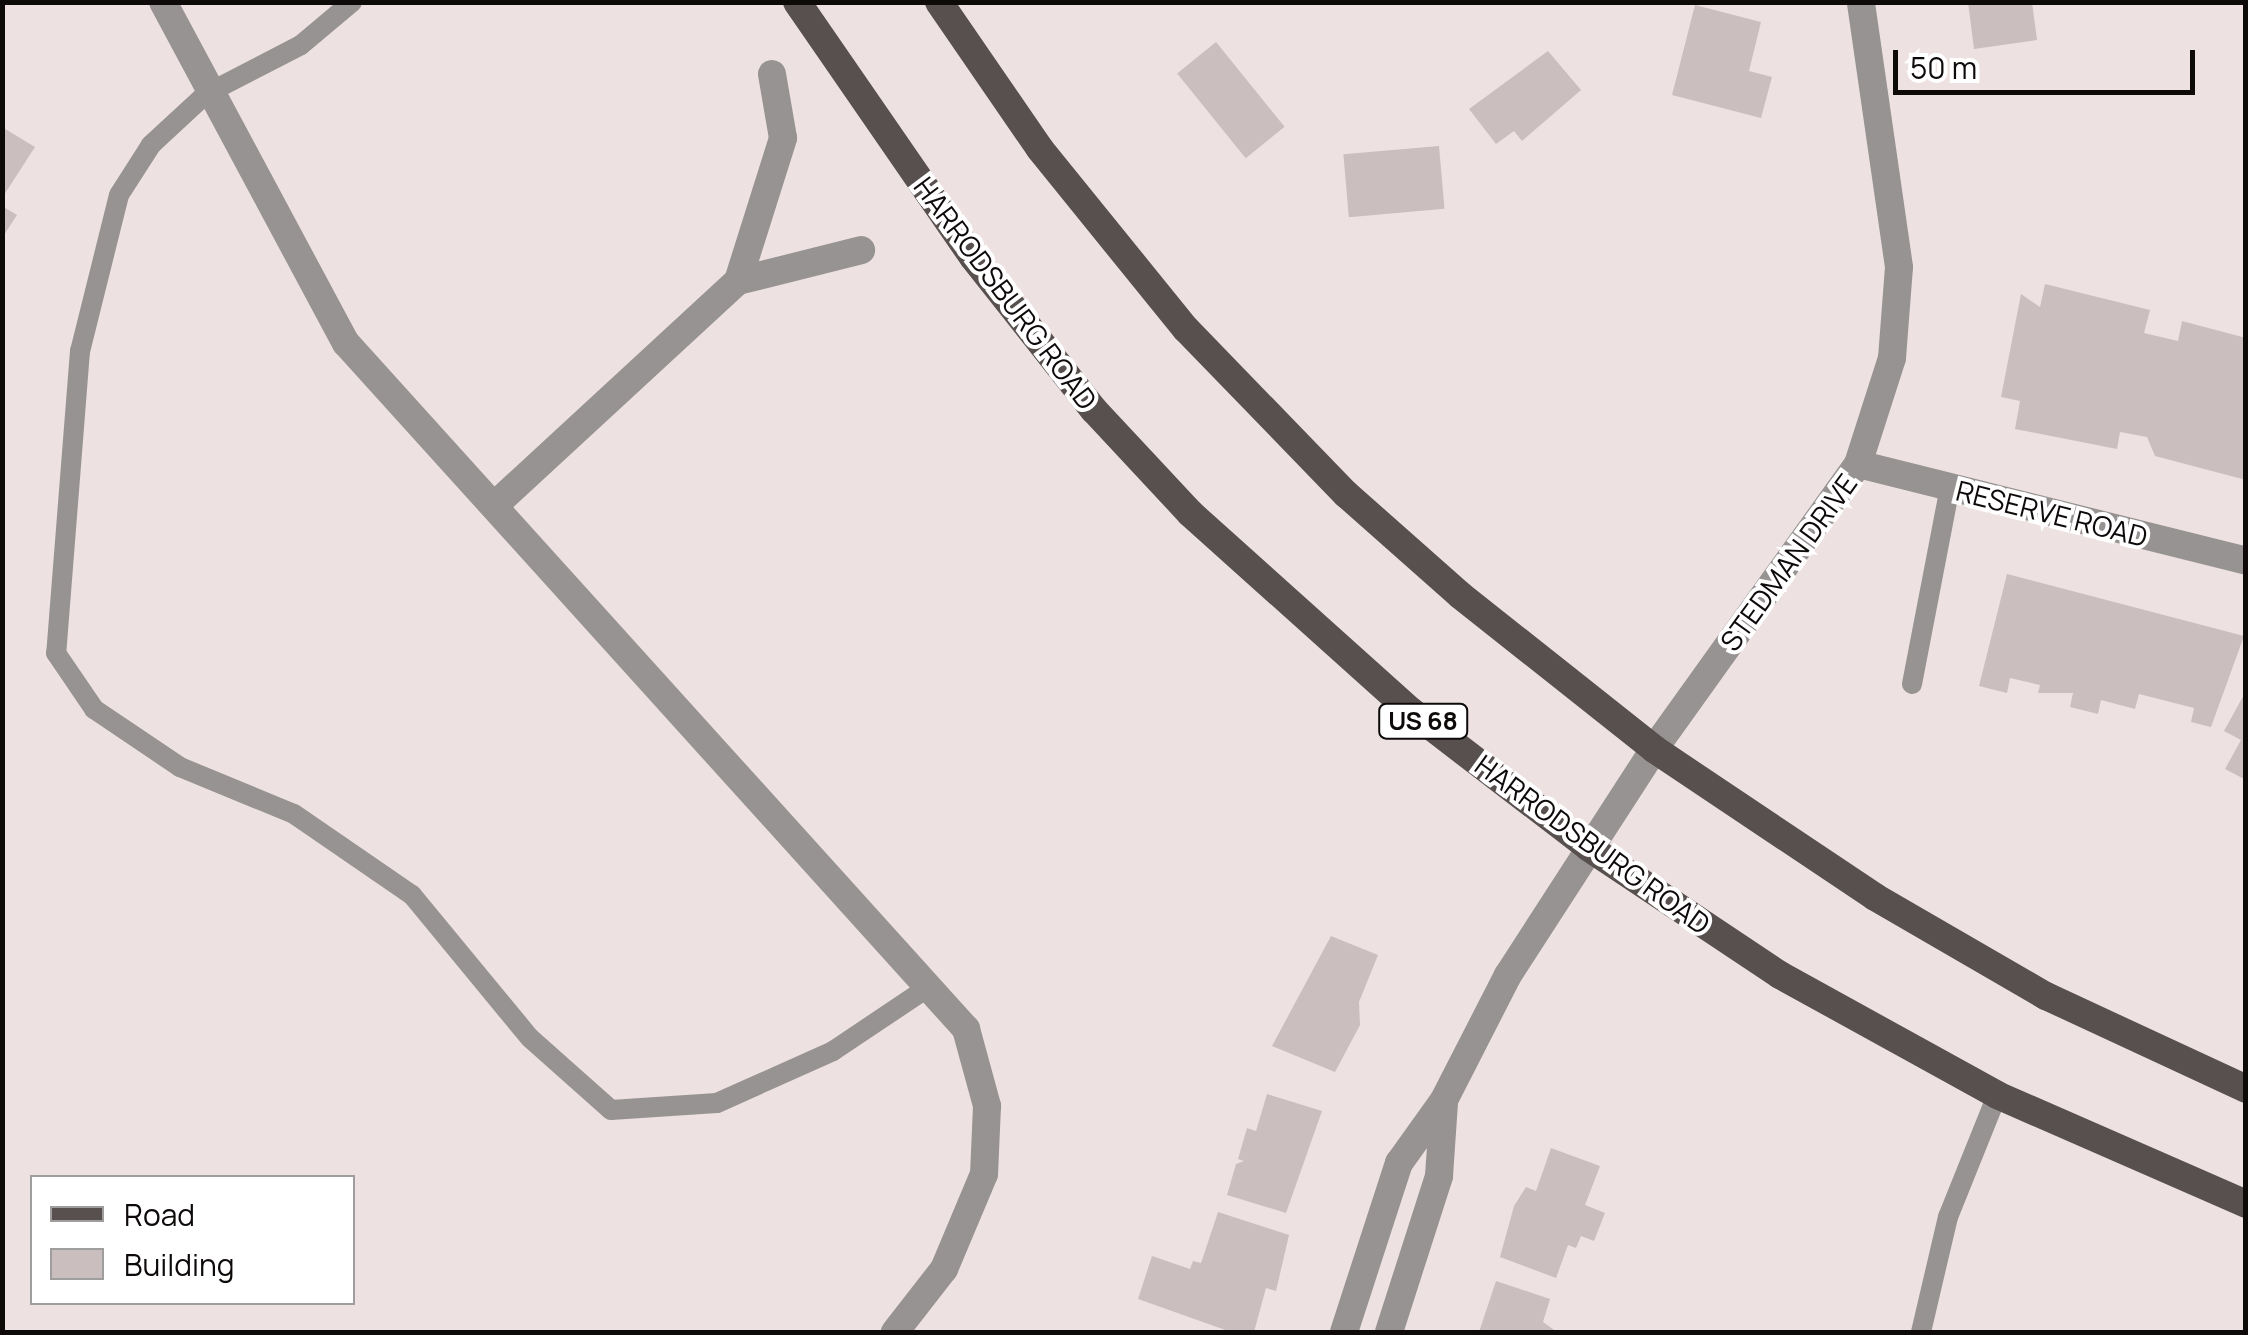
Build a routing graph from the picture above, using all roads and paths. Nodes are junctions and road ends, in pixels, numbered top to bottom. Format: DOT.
graph roads {
  1 [pos="163,2"];
  2 [pos="352,2"];
  3 [pos="797,2"];
  4 [pos="940,2"];
  5 [pos="1861,2"];
  6 [pos="772,74"];
  7 [pos="206,94"];
  8 [pos="861,250"];
  9 [pos="738,281"];
  10 [pos="1858,464"];
  11 [pos="1950,487"];
  12 [pos="495,506"];
  13 [pos="2246,562"];
  14 [pos="1912,684"];
  15 [pos="1654,749"];
  16 [pos="1588,847"];
  17 [pos="930,986"];
  18 [pos="2246,1089"];
  19 [pos="1997,1095"];
  20 [pos="1444,1100"];
  21 [pos="2246,1204"];
  22 [pos="895,1332"];
  23 [pos="1344,1332"];
  24 [pos="1389,1332"];
  25 [pos="1921,1332"];
  1 -- 7 [label="street"];
  2 -- 7 [label="lane"];
  3 -- 16 [label="main road, HARRODSBURG ROAD / US 68"];
  4 -- 15 [label="main road"];
  5 -- 10 [label="street, STEDMAN DRIVE"];
  6 -- 9 [label="street"];
  7 -- 12 [label="street"];
  7 -- 17 [label="lane"];
  8 -- 9 [label="street"];
  9 -- 12 [label="street"];
  10 -- 11 [label="street, RESERVE ROAD"];
  10 -- 15 [label="street, STEDMAN DRIVE"];
  11 -- 13 [label="street, RESERVE ROAD"];
  11 -- 14 [label="lane"];
  12 -- 17 [label="street"];
  15 -- 16 [label="street, STEDMAN DRIVE"];
  15 -- 18 [label="main road"];
  16 -- 19 [label="main road, HARRODSBURG ROAD / US 68"];
  16 -- 20 [label="street, STEDMAN DRIVE"];
  17 -- 22 [label="street"];
  19 -- 21 [label="main road, HARRODSBURG ROAD / US 68"];
  19 -- 25 [label="lane"];
  20 -- 23 [label="street"];
  20 -- 24 [label="street"];
}
